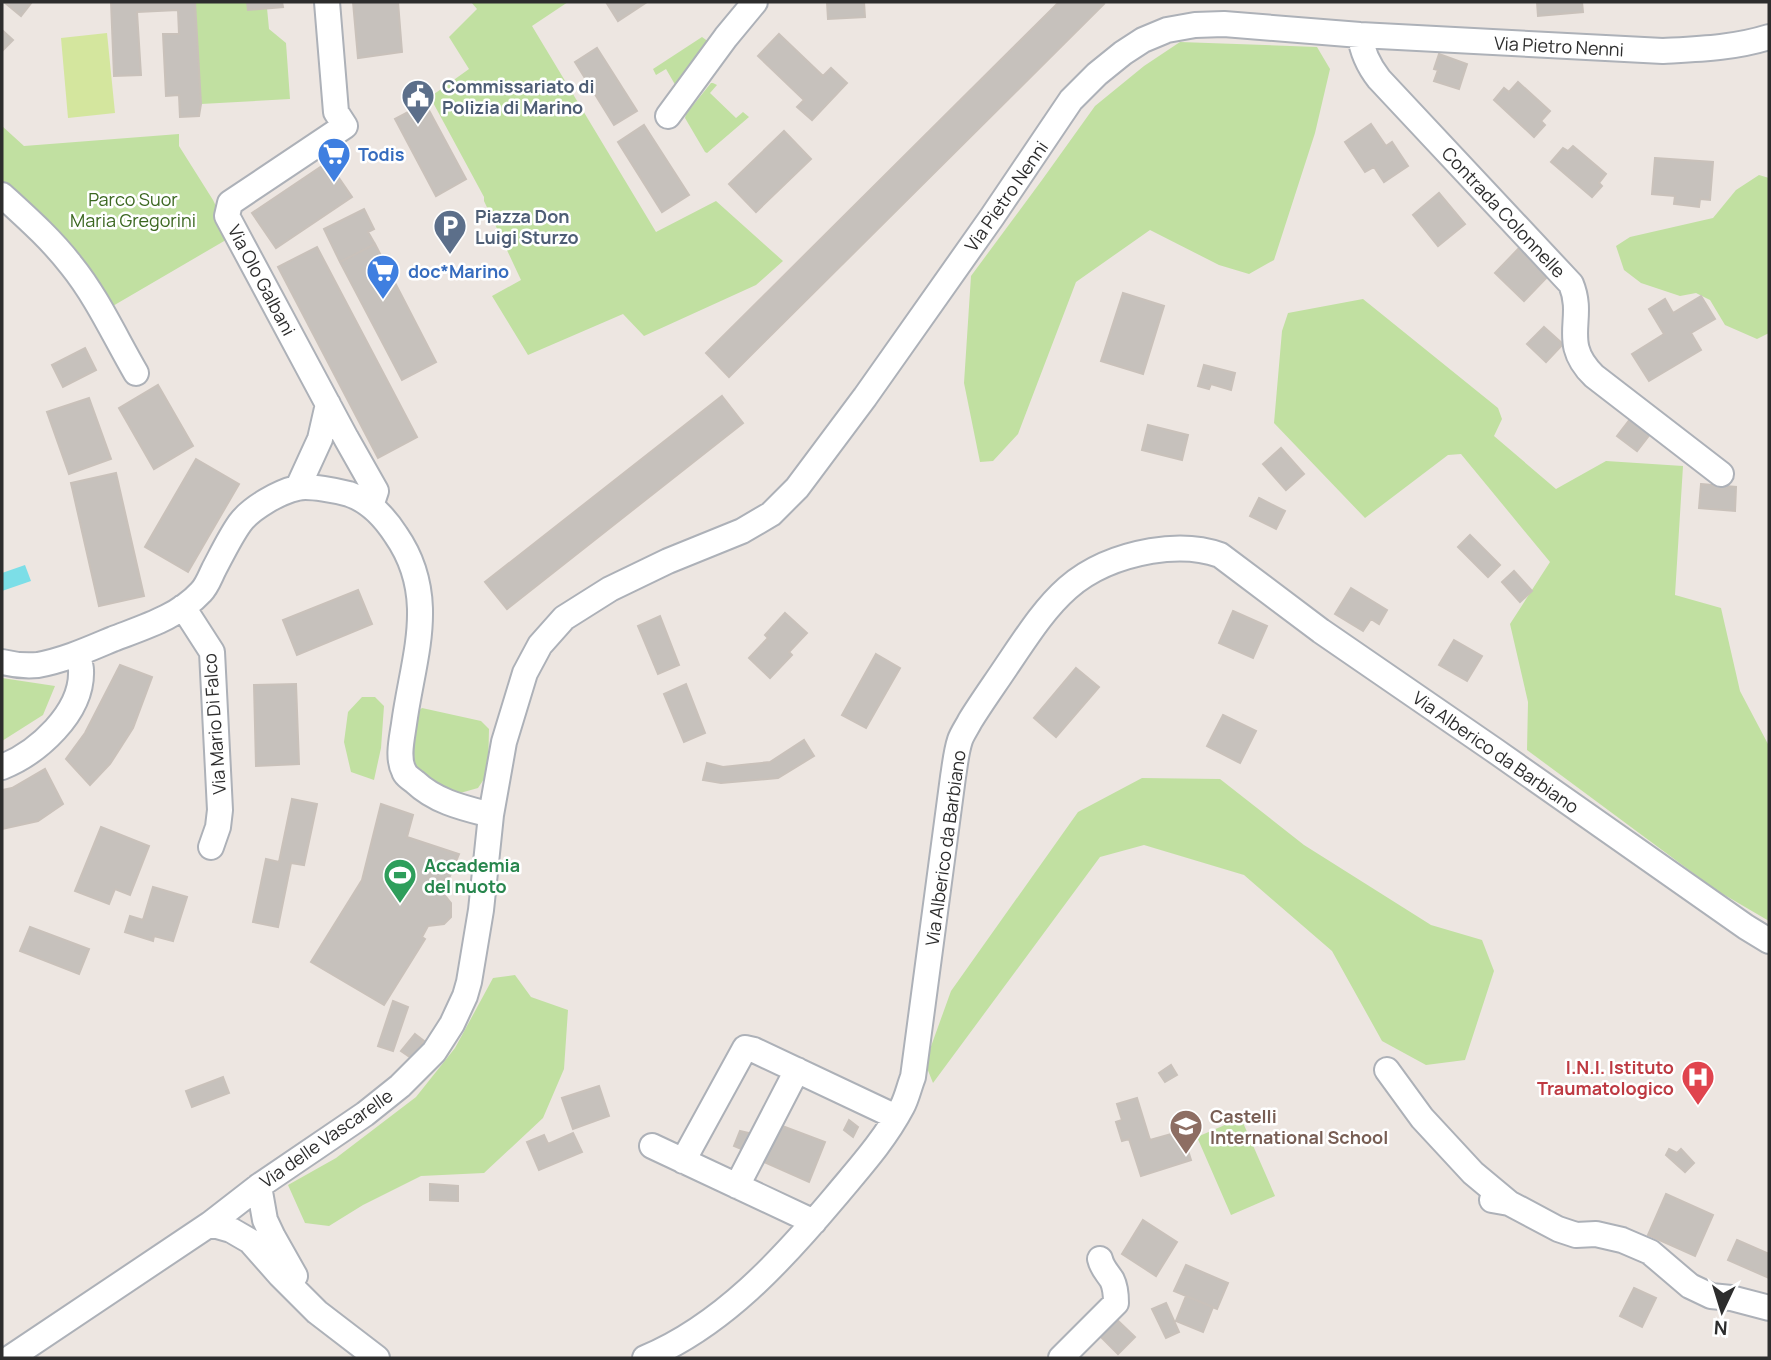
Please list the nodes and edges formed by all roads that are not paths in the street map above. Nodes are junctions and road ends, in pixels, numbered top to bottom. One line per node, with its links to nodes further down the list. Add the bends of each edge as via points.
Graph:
1 (327, 2): 8 (street, Via Olo Galbani, via 336,112 345,126 230,203 228,210 230,222)
2 (755, 2): 5 (street)
3 (1360, 34): 4 (street, Via Pietro Nenni, via 1662,51 1711,49); 11 (street, Contrada Colonnelle, via 1363,53 1379,79 1571,284 1580,362); 18 (street, Via Pietro Nenni, via 1195,25 1143,40 1097,74 1071,100 797,488 771,514 742,531 610,589 564,618 540,645 525,673 504,742)
4 (1769, 37)
5 (668, 116)
6 (2, 195): 7 (street, via 72,266)
7 (135, 373)
8 (328, 404): 9 (street, Via Olo Galbani); 10 (street)
9 (346, 438): 10 (street, via 333,435); 13 (street, Via Olo Galbani, via 376,491)
10 (317, 445): 12 (street)
11 (1721, 474)
12 (298, 487): 13 (street, via 353,495); 14 (street, via 263,502 240,522 204,588)
13 (371, 506): 18 (street, via 394,531 414,569 421,610 402,735 404,772 425,793)
14 (183, 607): 15 (street); 19 (street, Via Mario Di Falco, via 212,652 220,810)
15 (77, 654): 16 (street, via 34,665); 17 (street, via 81,671 77,692 63,721 32,751)
16 (2, 662)
17 (2, 767)
18 (491, 815): 26 (street, Via delle Vascarelle, via 472,969 462,1003 443,1038 423,1064 384,1099)
19 (211, 848)
20 (1769, 941): 23 (street, Via Alberico da Barbiano, via 1321,631 1220,555 1192,548 1139,553 1088,572 1064,590 1042,614 960,740 913,1077)
21 (797, 1070): 23 (street); 25 (street, via 745,1048); 27 (street)
22 (1387, 1070): 31 (street, via 1422,1118 1501,1201 1558,1229 1622,1240 1650,1252 1690,1286 1712,1296)
23 (896, 1116): 28 (street, Via Alberico da Barbiano, via 881,1143)
24 (652, 1146): 25 (street)
25 (683, 1161): 27 (street)
26 (259, 1186): 29 (street, Via delle Vascarelle); 32 (street, via 265,1220)
27 (737, 1186): 28 (street)
28 (814, 1222): 35 (street, Via Alberico da Barbiano, via 741,1297 690,1335)
29 (210, 1224): 32 (street, via 250,1241); 33 (street, Via delle Vascarelle)
30 (1100, 1259): 36 (street, via 1113,1280 1116,1303)
31 (1769, 1308)
32 (317, 1312): 34 (street)
33 (9, 1358)
34 (377, 1358)
35 (645, 1358)
36 (1061, 1358)

